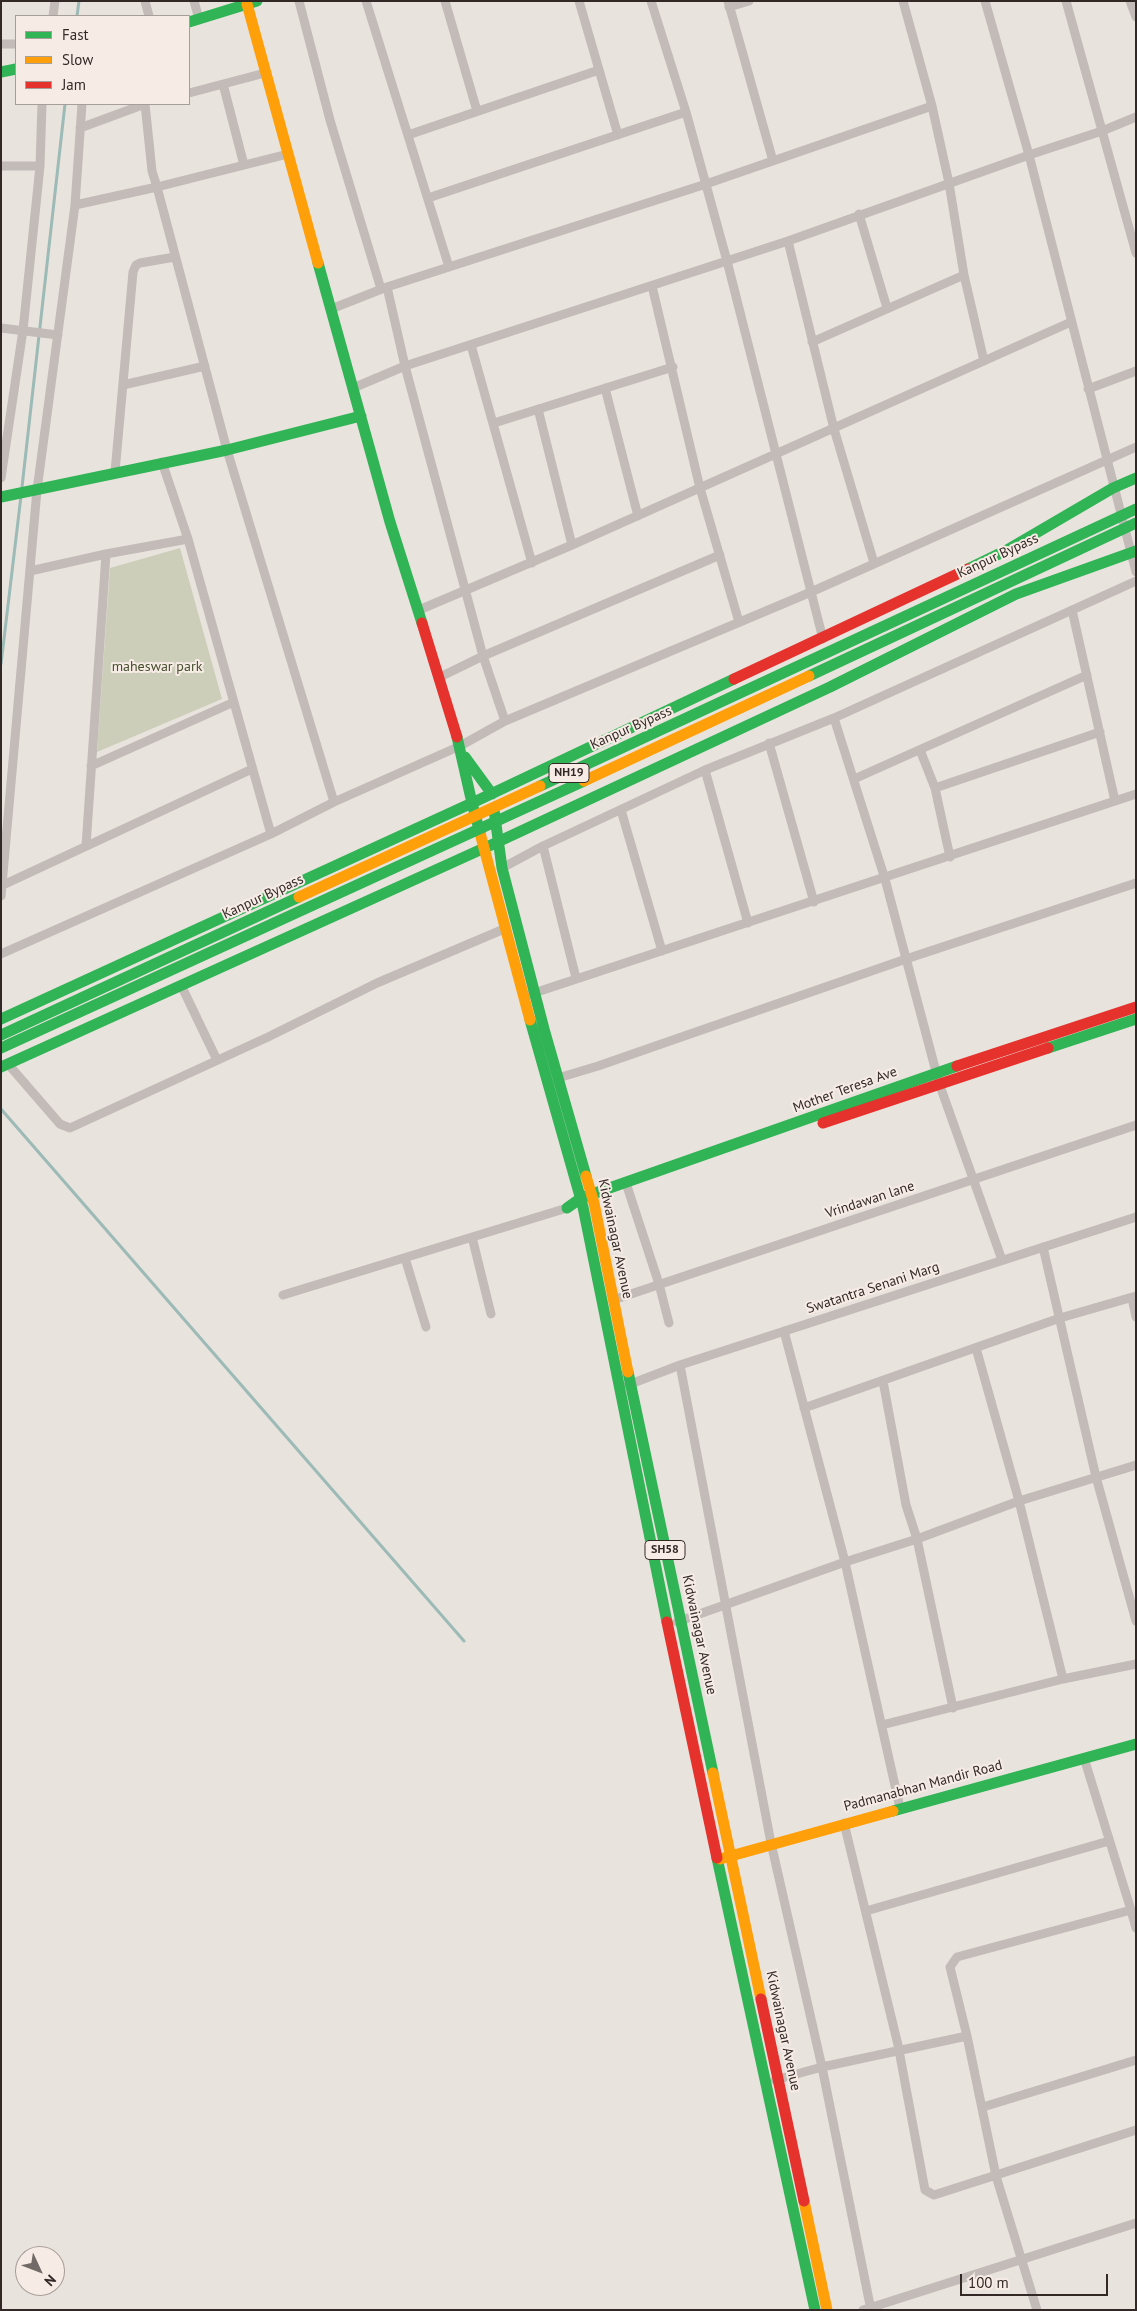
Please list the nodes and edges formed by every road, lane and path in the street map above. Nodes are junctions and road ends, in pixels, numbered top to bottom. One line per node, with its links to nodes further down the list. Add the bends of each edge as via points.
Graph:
1 (55, 1): 16 (street)
2 (145, 1): 17 (street)
3 (194, 1): 19 (street)
4 (299, 1): 59 (street, via 333,129)
5 (366, 1): 38 (street)
6 (445, 1): 33 (street)
7 (579, 1): 23 (street)
8 (651, 1): 34 (street)
9 (749, 1): 15 (street)
10 (903, 1): 32 (street)
11 (985, 1): 41 (street)
12 (1066, 1): 37 (street)
13 (1130, 1): 18 (street)
14 (252, 3): 19 (main road); 25 (main road)
15 (729, 4): 42 (street)
16 (52, 15)
17 (149, 15)
18 (1136, 17)
19 (194, 21)
20 (1, 44): 21 (street)
21 (15, 44)
22 (15, 69): 24 (main road)
23 (599, 70): 33 (street); 39 (street)
24 (1, 72)
25 (266, 73): 26 (street); 40 (main road)
26 (223, 84): 27 (street); 43 (street)
27 (190, 93)
28 (42, 105): 45 (street)
29 (82, 105): 36 (street)
30 (142, 105): 36 (street)
31 (145, 105): 48 (street)
32 (932, 106): 42 (street); 46 (street)
33 (477, 111): 38 (street)
34 (686, 112): 39 (street); 47 (street)
35 (1136, 117): 37 (street)
36 (80, 128): 50 (street)
37 (1102, 131): 41 (street); 53 (street)
38 (408, 134): 49 (street)
39 (618, 135): 49 (street)
40 (288, 154): 43 (street); 61 (main road)
41 (1029, 154): 46 (street); 62 (street)
42 (773, 161): 47 (street)
43 (244, 165): 48 (street)
44 (1, 166): 45 (street)
45 (40, 166): 64 (street)
46 (949, 183): 51 (street); 57 (street)
47 (706, 184): 55 (street); 56 (street)
48 (156, 187): 50 (street); 54 (street)
49 (428, 198): 56 (street)
50 (75, 205): 65 (street)
51 (859, 214): 52 (street); 60 (street)
52 (788, 241): 55 (street); 66 (street)
53 (1136, 253)
54 (175, 257): 69 (street); 73 (street, via 135,267)
55 (727, 261): 58 (street); 83 (street)
56 (449, 267): 59 (street)
57 (964, 275): 60 (street); 68 (street)
58 (652, 286): 67 (street); 71 (street)
59 (384, 288): 61 (street); 70 (street)
60 (887, 308): 66 (street)
61 (332, 309): 74 (main road)
62 (1071, 322): 68 (street); 76 (street)
63 (1, 328): 64 (street)
64 (26, 330): 65 (street); 87 (street)
65 (54, 335): 91 (street)
66 (812, 342): 80 (street)
67 (471, 345): 70 (street); 79 (street)
68 (984, 361): 80 (street)
69 (205, 366): 73 (street); 82 (street)
70 (406, 366): 74 (street); 106 (street)
71 (673, 367): 75 (street); 89 (street)
72 (1136, 371): 76 (street)
73 (123, 386): 86 (street)
74 (353, 388): 78 (main road)
75 (606, 388): 77 (street); 94 (street)
76 (1088, 389): 84 (street)
77 (538, 409): 79 (street); 97 (street)
78 (361, 416): 82 (main road); 108 (main road, via 390,522)
79 (494, 422): 101 (street)
80 (834, 429): 83 (street); 102 (street)
81 (1136, 447): 84 (street)
82 (228, 450): 85 (main road); 130 (street)
83 (776, 455): 89 (street); 107 (street)
84 (1106, 458): 90 (street); 102 (street)
85 (162, 462): 86 (main road); 96 (street)
86 (115, 472): 91 (main road)
87 (1, 478)
88 (1136, 478): 90 (main road)
89 (700, 488): 94 (street); 100 (street)
90 (1113, 488): 98 (street); 111 (main road, via 1007,550)
91 (33, 491): 92 (main road); 103 (street)
92 (3, 496)
93 (1136, 509): 157 (main road, Kanpur Bypass / NH19, bridge)
94 (638, 516): 97 (street)
95 (1136, 523): 158 (main road, Kanpur Bypass / NH19, bridge, via 642,755)
96 (188, 539): 99 (street); 115 (street)
97 (572, 545): 101 (street)
98 (1133, 552): 104 (street); 134 (main road, via 1016,594 830,687)
99 (106, 554): 103 (street); 122 (street)
100 (720, 555): 110 (street); 112 (street)
101 (532, 563): 106 (street)
102 (874, 563): 107 (street)
103 (30, 571): 142 (street)
104 (1136, 572)
105 (1136, 582): 109 (street)
106 (467, 592): 108 (street); 112 (street)
107 (811, 592): 110 (street); 111 (street)
108 (419, 610): 114 (main road)
109 (1072, 610): 113 (street); 116 (street)
110 (739, 622): 117 (street)
111 (822, 639): 127 (main road)
112 (483, 656): 114 (street); 117 (street)
113 (1087, 675): 118 (street); 121 (street)
114 (438, 678): 120 (main road)
115 (234, 702): 122 (street); 123 (street)
116 (834, 718): 119 (street); 125 (street)
117 (505, 720): 120 (street)
118 (1100, 732): 126 (street); 129 (street)
119 (769, 743): 124 (street); 144 (street)
120 (462, 750): 127 (main road); 130 (street); 131 (main road, Kidwainagar Avenue)
121 (920, 750): 125 (street); 126 (street)
122 (91, 766): 135 (street)
123 (252, 769): 133 (street); 135 (street)
124 (705, 770): 132 (street); 145 (street)
125 (854, 779): 140 (street)
126 (935, 788): 138 (street)
127 (492, 794): 131 (main road); 134 (main road, Kidwainagar Avenue / SH58)
128 (1136, 794): 129 (street)
129 (1115, 801): 138 (street)
130 (334, 802): 133 (street)
131 (472, 803): 137 (main road, Kidwainagar Avenue / SH58); 155 (main road)
132 (621, 810): 136 (street); 147 (street)
133 (270, 834): 148 (street)
134 (497, 842): 137 (main road); 139 (main road, Kidwainagar Avenue / SH58)
135 (86, 846): 142 (street)
136 (543, 846): 139 (street); 150 (street)
137 (482, 849): 146 (main road, Kidwainagar Avenue / SH58); 151 (main road)
138 (950, 857): 140 (street)
139 (502, 868): 152 (main road, Kidwainagar Avenue / SH58)
140 (885, 879): 144 (street); 149 (street)
141 (1136, 883): 149 (street)
142 (3, 885): 143 (street)
143 (1, 896)
144 (814, 902): 145 (street)
145 (748, 923): 147 (street)
146 (504, 929): 153 (main road, Kidwainagar Avenue / SH58); 159 (street, via 377,983)
147 (662, 951): 150 (street)
148 (1, 954)
149 (906, 959): 161 (street); 162 (street)
150 (576, 978): 152 (street)
151 (181, 985): 159 (street); 160 (main road)
152 (535, 993): 153 (street); 161 (main road, Kidwainagar Avenue / SH58)
153 (522, 996): 166 (main road, Kidwainagar Avenue / SH58)
154 (1136, 1007): 162 (main road)
155 (1, 1019)
156 (1136, 1019): 162 (main road)
157 (1, 1035)
158 (1, 1048)
159 (217, 1060): 160 (street, via 70,1128 60,1124)
160 (4, 1065)
161 (558, 1078): 166 (main road, Kidwainagar Avenue / SH58)
162 (938, 1078): 164 (street); 165 (main road)
163 (1136, 1125): 164 (street, Vrindawan lane)
164 (972, 1180): 172 (street); 173 (street, Vrindawan lane)
165 (627, 1187): 166 (main road); 173 (street)
166 (588, 1200): 167 (main road); 176 (main road, Kidwainagar Avenue / SH58); 186 (main road, Kidwainagar Avenue / SH58)
167 (567, 1208): 169 (street)
168 (1136, 1217): 170 (street, Swatantra Senani Marg)
169 (472, 1237): 171 (street); 177 (street)
170 (1043, 1247): 172 (street, Swatantra Senani Marg); 179 (street)
171 (405, 1258): 174 (street); 181 (street)
172 (1002, 1260): 182 (street, Swatantra Senani Marg)
173 (659, 1284): 176 (street, Vrindawan lane); 180 (street)
174 (283, 1295)
175 (1134, 1297): 178 (street); 179 (street)
176 (613, 1300): 186 (main road, Kidwainagar Avenue / SH58)
177 (490, 1314)
178 (1136, 1317)
179 (1060, 1318): 183 (street); 189 (street)
180 (669, 1323)
181 (426, 1327)
182 (784, 1331): 184 (street, Swatantra Senani Marg); 187 (street)
183 (976, 1348): 185 (street); 190 (street)
184 (680, 1365): 186 (street, Swatantra Senani Marg); 193 (street)
185 (883, 1381): 187 (street); 191 (street, via 906,1505)
186 (625, 1386): 194 (main road, Kidwainagar Avenue / SH58); 196 (main road, Kidwainagar Avenue / SH58)
187 (804, 1408): 192 (street)
188 (1136, 1465): 189 (street)
189 (1096, 1477): 190 (street); 195 (street)
190 (1018, 1501): 191 (street); 198 (street)
191 (916, 1539): 192 (street); 199 (street)
192 (845, 1562): 193 (street); 200 (street)
193 (725, 1605): 194 (street); 206 (street)
194 (681, 1621): 196 (street); 207 (main road, Kidwainagar Avenue / SH58)
195 (1136, 1621)
196 (667, 1624): 208 (main road, Kidwainagar Avenue / SH58)
197 (1136, 1664): 198 (street)
198 (1064, 1679): 199 (street)
199 (953, 1708): 200 (street)
200 (882, 1725): 203 (street)
201 (1136, 1744): 202 (main road, Padmanabhan Mandir Road)
202 (1084, 1758): 203 (main road, Padmanabhan Mandir Road); 205 (street)
203 (900, 1808): 204 (main road, Padmanabhan Mandir Road)
204 (844, 1824): 206 (main road, Padmanabhan Mandir Road); 210 (street)
205 (1109, 1841): 209 (street); 210 (street)
206 (771, 1843): 207 (main road, Padmanabhan Mandir Road); 215 (street)
207 (731, 1856): 208 (main road, Padmanabhan Mandir Road); 216 (main road, Kidwainagar Avenue / SH58)
208 (718, 1859): 216 (main road, Kidwainagar Avenue / SH58)
209 (1131, 1910): 211 (street); 212 (street, via 957,1957 950,1966)
210 (866, 1911): 213 (street)
211 (1136, 1928)
212 (967, 2036): 213 (street); 217 (street)
213 (899, 2050): 215 (street); 219 (street, via 925,2190 934,2195)
214 (1136, 2060): 217 (street)
215 (822, 2067): 216 (street); 222 (street)
216 (772, 2081): 223 (main road, Kidwainagar Avenue / SH58); 224 (main road, Kidwainagar Avenue / SH58)
217 (983, 2106): 219 (street)
218 (1136, 2130): 219 (street)
219 (996, 2176): 221 (street)
220 (1136, 2223): 221 (street)
221 (1022, 2259): 222 (street); 225 (street)
222 (868, 2309)
223 (815, 2310)
224 (827, 2310)
225 (1037, 2310)

